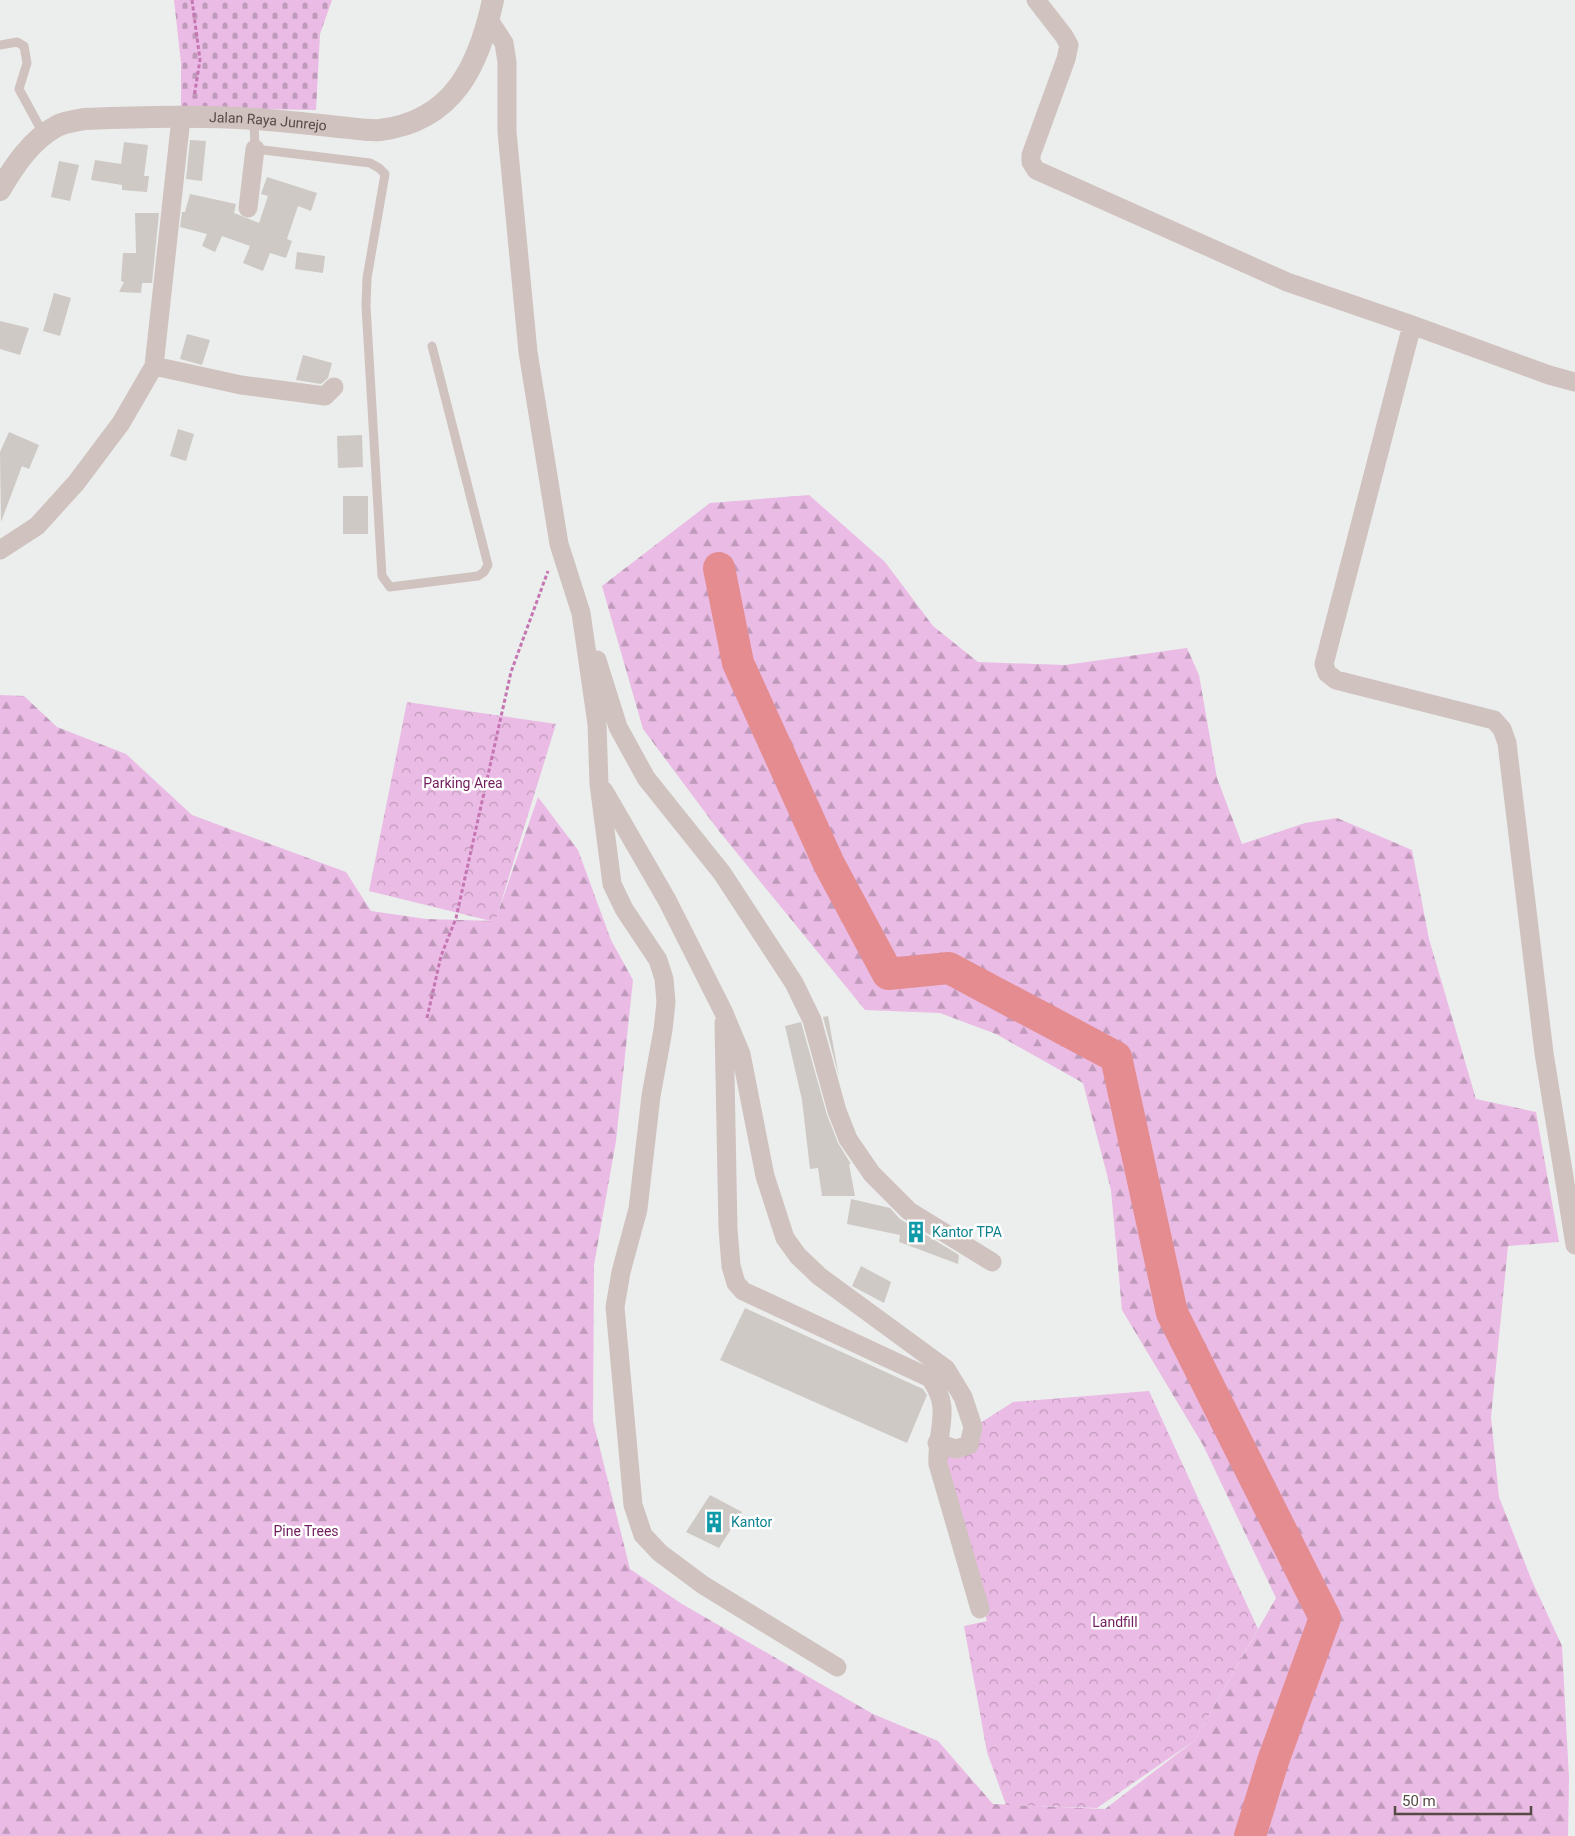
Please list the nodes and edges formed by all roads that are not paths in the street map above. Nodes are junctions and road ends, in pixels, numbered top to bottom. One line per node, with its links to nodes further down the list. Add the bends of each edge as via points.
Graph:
1 (1036, 0): 10 (street, via 1069,45 1031,155 1036,170 1286,282)
2 (491, 10): 5 (street, Jalan Raya Junrejo, via 465,80 447,102 427,116 379,130); 16 (street, via 506,52 507,132 528,352 559,544)
3 (0, 45): 6 (lane, via 17,42 24,46 27,63 19,89)
4 (186, 118): 5 (street, Jalan Raya Junrejo); 6 (street, Jalan Raya Junrejo, via 84,119 58,126); 12 (street)
5 (254, 119): 7 (lane)
6 (44, 135): 8 (street, Jalan Raya Junrejo, via 16,164)
7 (254, 150): 9 (street); 11 (lane, via 370,163 385,174 367,278 366,306 382,576 390,586 478,576 488,565)
8 (0, 190)
9 (248, 208)
10 (1412, 325): 13 (street); 19 (street, via 1324,664 1327,673 1336,680 1494,720 1502,729 1507,742 1544,1053)
11 (432, 346)
12 (154, 366): 14 (street, via 241,385 325,396); 15 (street, via 121,423 76,483 37,526)
13 (1575, 382)
14 (334, 387)
15 (0, 550)
16 (581, 613): 17 (street, via 597,724); 20 (street, via 618,727 646,778 722,873 794,983 812,1020 848,1139 872,1174 909,1210)
17 (599, 784): 18 (street, via 667,900); 23 (street, via 612,884 624,909 658,960 666,1002 638,1209 615,1307 633,1505 643,1535 660,1553 703,1585)
18 (723, 1011): 21 (street, via 728,1229 736,1283 743,1291 930,1378 942,1401); 21 (street, via 741,1054 765,1176 785,1238 819,1276 946,1370 963,1397 972,1427 969,1445 956,1449)
19 (1575, 1245)
20 (992, 1262)
21 (937, 1443): 22 (street, via 938,1464)
22 (980, 1609)
23 (837, 1667)

